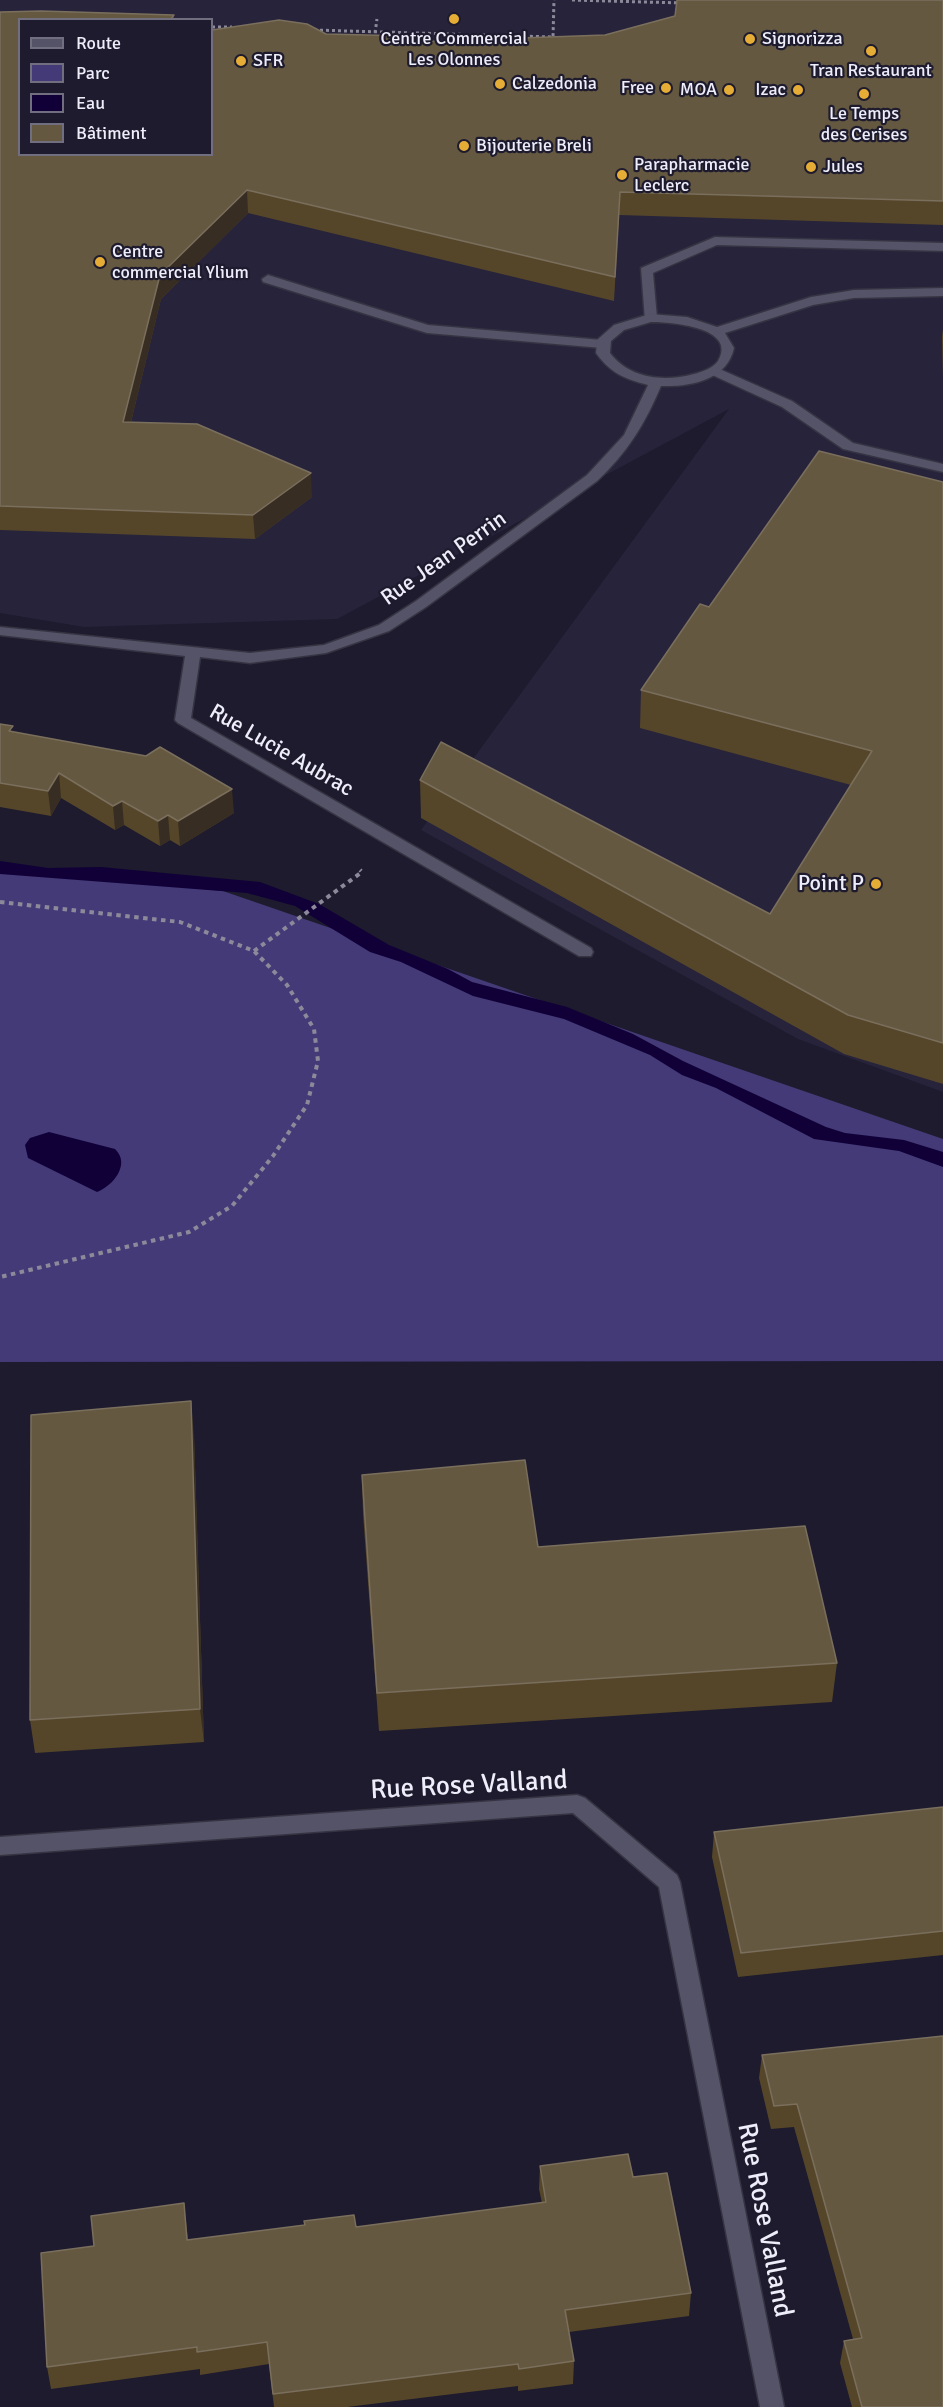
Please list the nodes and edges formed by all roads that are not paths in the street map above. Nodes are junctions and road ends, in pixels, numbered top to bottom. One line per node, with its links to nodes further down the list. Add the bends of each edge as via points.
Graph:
1 (943, 247): 4 (street, via 715,241 646,271)
2 (268, 279): 6 (street, via 427,328)
3 (943, 292): 5 (street, via 854,294 811,301)
4 (650, 318): 5 (street, via 686,320); 6 (street, via 618,327)
5 (715, 332): 7 (street, via 727,351 724,362)
6 (602, 344): 8 (street, via 602,354 615,369 637,380)
7 (715, 371): 8 (street, via 678,383); 9 (street, via 787,404 848,446)
8 (657, 383): 11 (street, Rue Jean Perrin, via 634,434 617,456 384,628 326,649 250,658)
9 (943, 468)
10 (0, 631): 11 (street)
11 (193, 652): 12 (street, Rue Lucie Aubrac, via 183,720)
12 (585, 952)
13 (0, 1845): 14 (street, Rue Rose Valland, via 577,1804 669,1882)
14 (772, 2407)

